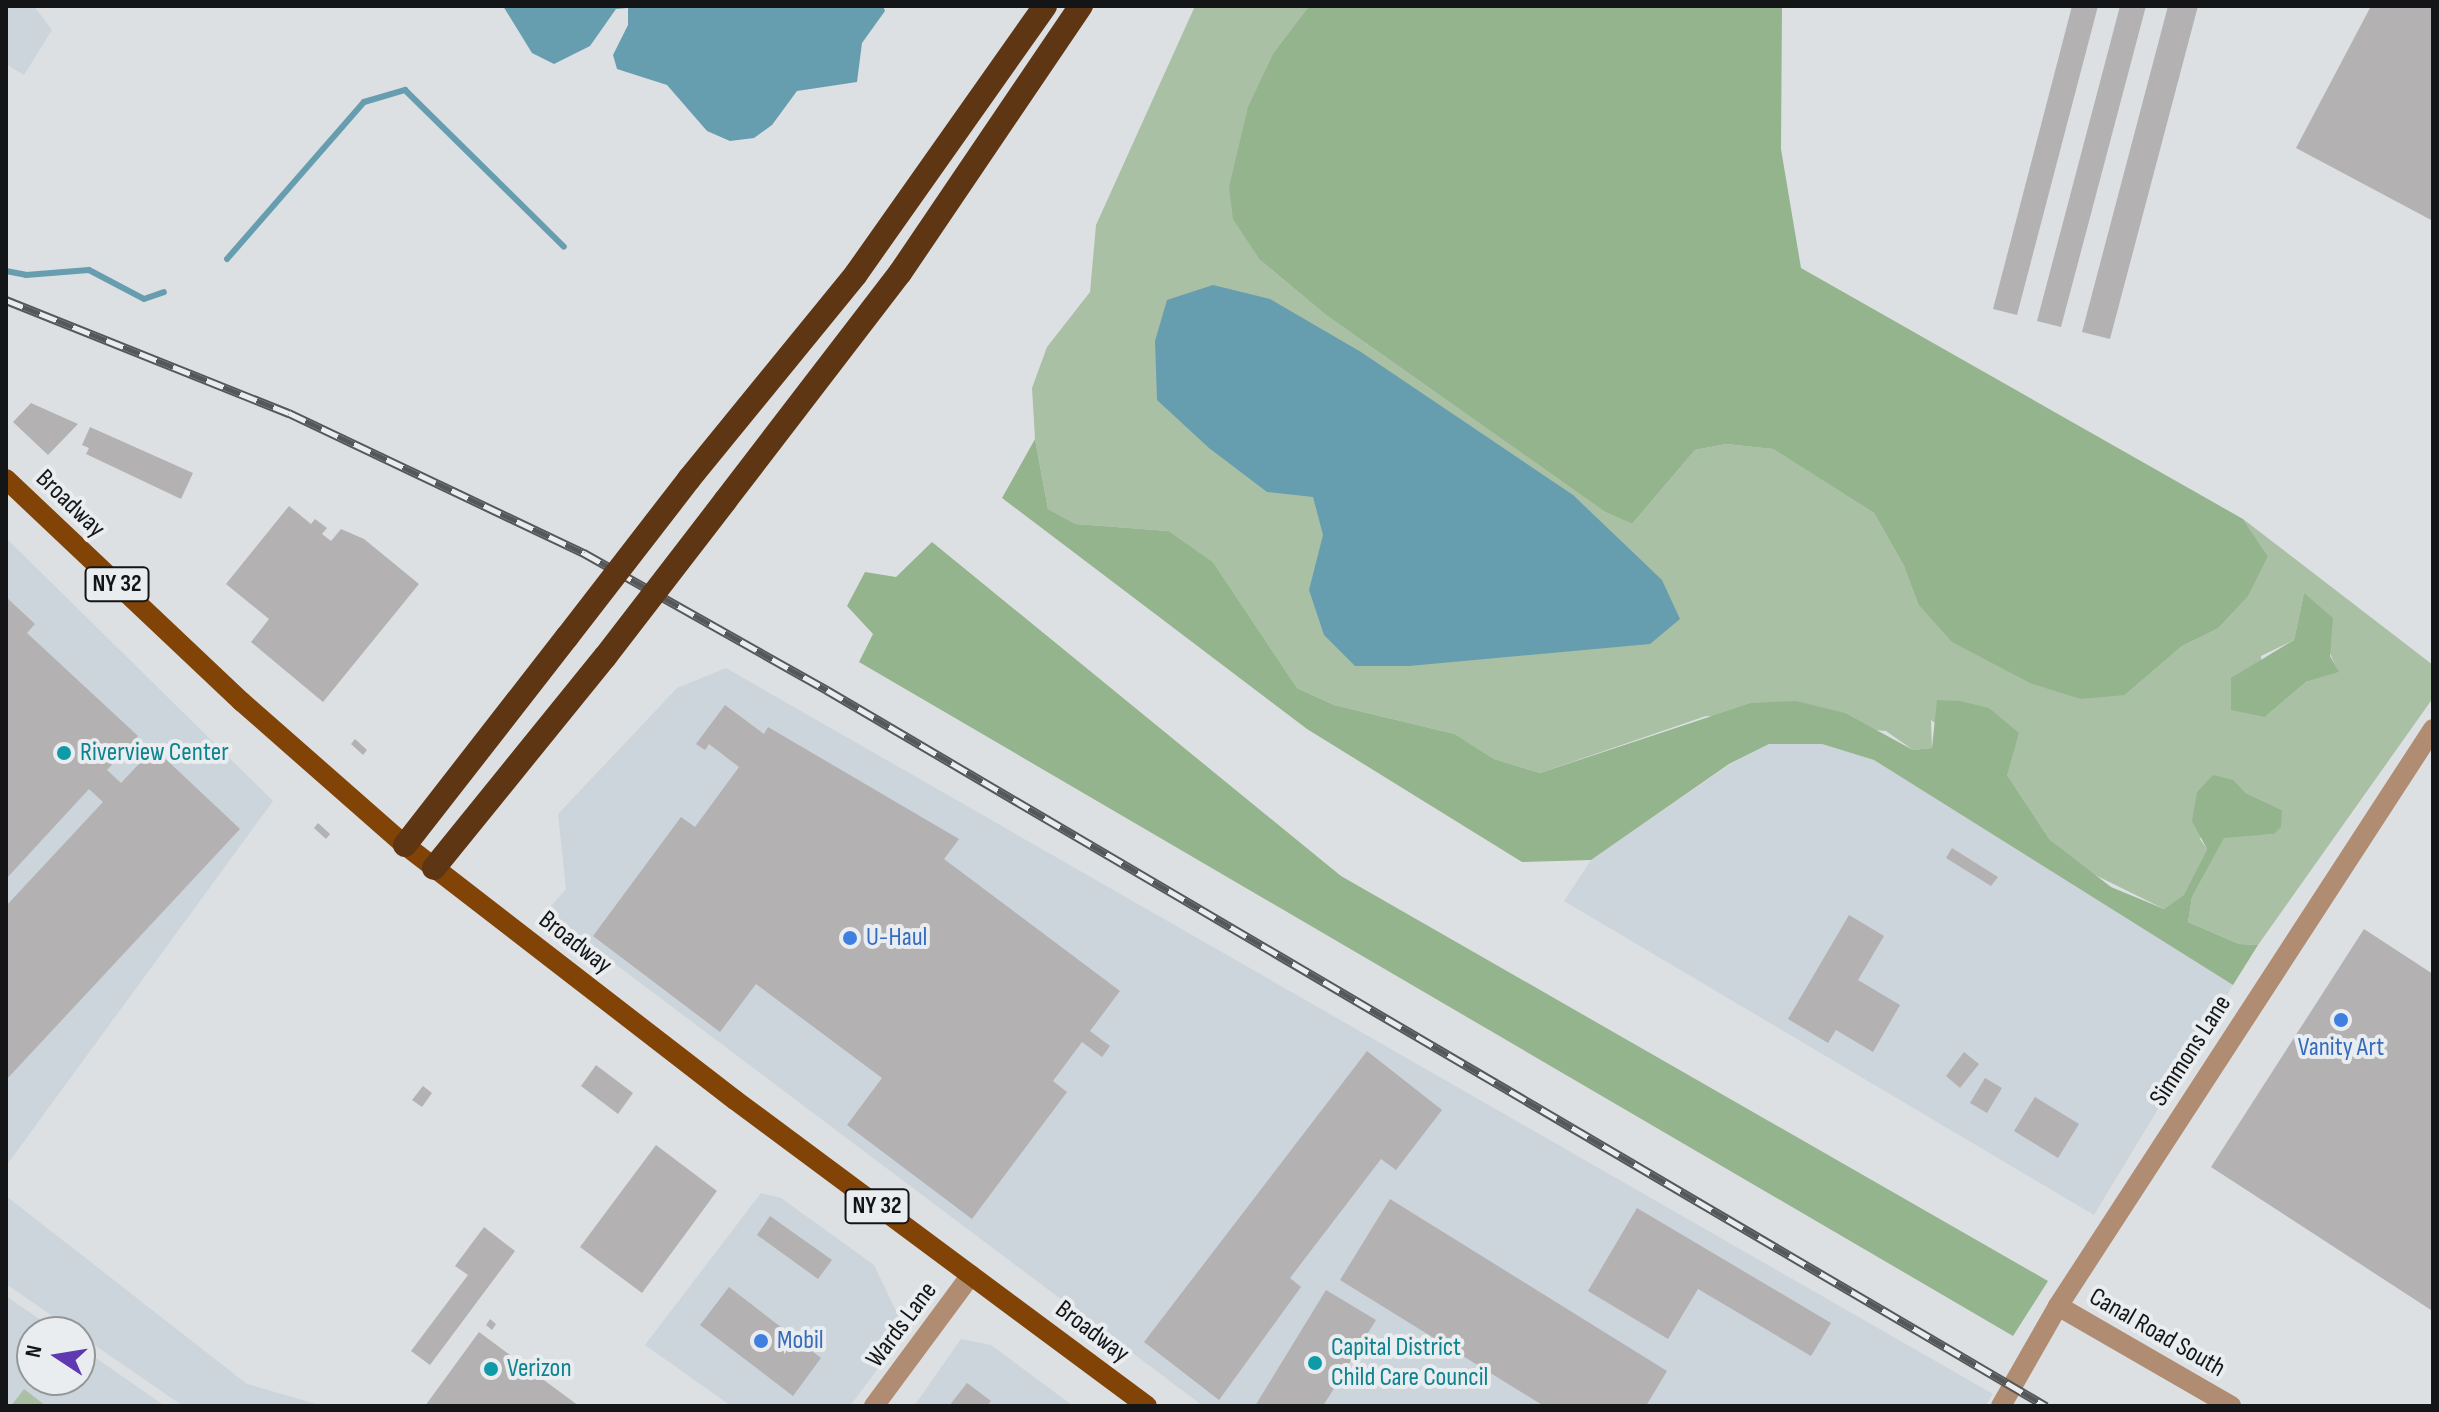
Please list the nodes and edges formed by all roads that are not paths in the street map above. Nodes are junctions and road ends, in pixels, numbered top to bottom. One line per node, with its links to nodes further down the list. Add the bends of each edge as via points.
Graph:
1 (1045, 6): 5 (highway, bridge, via 856,274)
2 (1081, 6): 6 (highway, bridge, via 900,273 605,657)
3 (6, 479): 5 (main road, Broadway / NY 32, via 235,696)
4 (2433, 729): 8 (street, Simmons Lane)
5 (405, 845): 6 (main road, Broadway / NY 32)
6 (434, 868): 7 (main road, Broadway / NY 32)
7 (971, 1275): 9 (street, Wards Lane); 10 (main road, Broadway / NY 32)
8 (2058, 1306): 11 (street, Simmons Lane); 12 (street, Canal Road South)
9 (874, 1406)
10 (1147, 1406)
11 (2001, 1406)
12 (2231, 1406)

